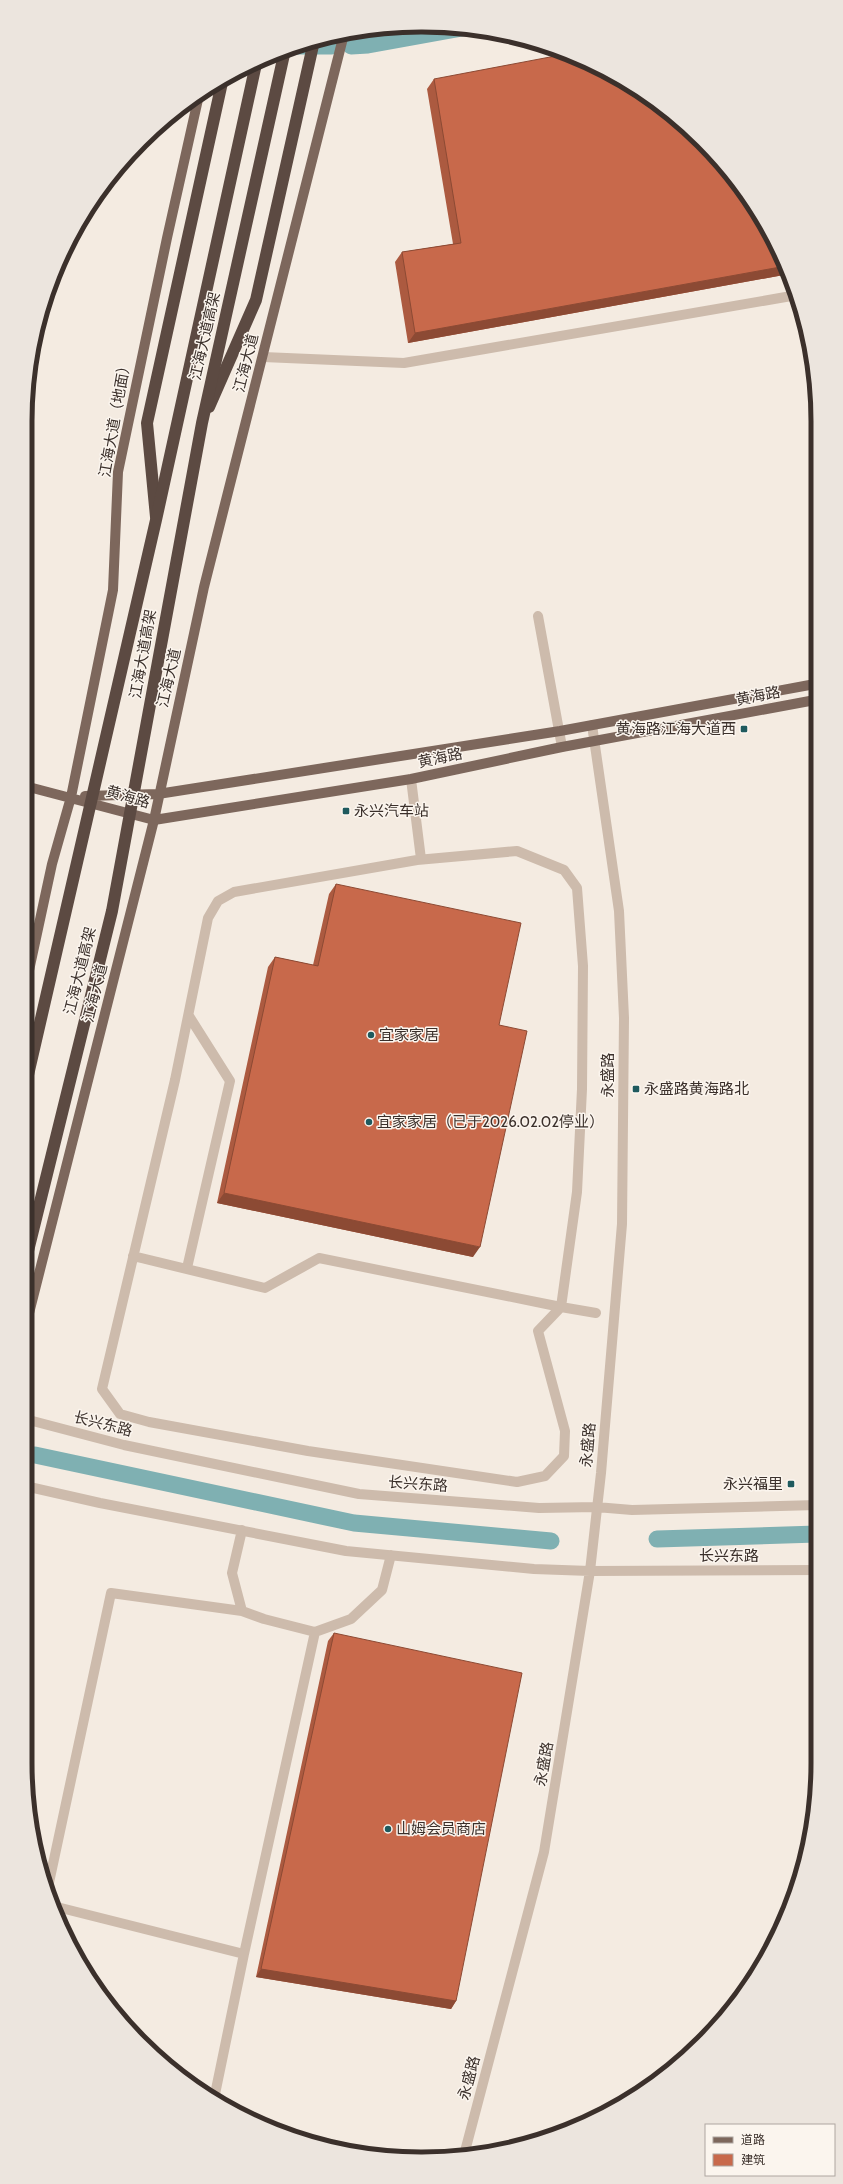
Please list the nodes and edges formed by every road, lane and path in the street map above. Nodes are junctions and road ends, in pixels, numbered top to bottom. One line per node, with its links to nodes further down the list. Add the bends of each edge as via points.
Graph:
1 (343, 40): 8 (main road, 江海大道)
2 (312, 48): 9 (highway, bridge, via 256,300)
3 (283, 58): 9 (highway, 江海大道高架, bridge)
4 (255, 69): 10 (highway, 江海大道高架, bridge)
5 (221, 88): 10 (highway, via 147,423)
6 (197, 103): 21 (main road, 江海大道（地面）, via 118,472 113,590)
7 (790, 296): 8 (street, via 404,363)
8 (263, 356): 20 (main road, 江海大道, via 204,587)
9 (202, 423): 27 (highway, 江海大道高架, bridge, via 112,911)
10 (156, 520): 26 (highway, 江海大道高架, bridge)
11 (538, 616): 15 (street)
12 (811, 685): 14 (main road, 黄海路)
13 (811, 701): 16 (main road, 黄海路)
14 (592, 725): 15 (main road, 黄海路); 16 (street, 永盛路)
15 (560, 731): 17 (street); 20 (main road, 黄海路)
16 (594, 741): 17 (main road, 黄海路); 36 (street, 永盛路, via 619,911 624,1018 622,1224)
17 (562, 747): 18 (main road, 黄海路)
18 (411, 780): 22 (main road, 黄海路); 23 (street)
19 (32, 788): 21 (main road, 黄海路)
20 (158, 794): 21 (main road, 黄海路); 22 (main road, 江海大道)
21 (71, 797): 22 (main road, 黄海路); 24 (main road, via 52,864)
22 (154, 820): 30 (main road, 江海大道)
23 (421, 859): 25 (street, via 234,892 218,901 208,918); 31 (street, via 517,851 564,870 577,888 583,966 582,1089 577,1192)
24 (32, 957)
25 (189, 1016): 28 (street); 29 (street, via 230,1081)
26 (32, 1058)
27 (32, 1235)
28 (133, 1256): 29 (street); 31 (street, via 102,1389 120,1414 232,1439 517,1482 545,1476 564,1456 566,1431 538,1331)
29 (187, 1268): 31 (street, via 265,1288 319,1258)
30 (32, 1301)
31 (561, 1307): 32 (street)
32 (596, 1313)
33 (32, 1421): 36 (street, 长兴东路, via 124,1445 359,1494 539,1508)
34 (32, 1487): 37 (street, 长兴东路)
35 (811, 1506): 36 (street, 长兴东路, via 632,1510)
36 (596, 1507): 40 (street, 永盛路)
37 (242, 1530): 38 (street, 长兴东路, via 346,1551); 41 (street, via 232,1573)
38 (391, 1555): 40 (street, 长兴东路, via 534,1569); 42 (street, via 382,1590 351,1619)
39 (811, 1570): 40 (street, 长兴东路)
40 (590, 1571): 47 (street, 永盛路, via 544,1852)
41 (242, 1611): 42 (street); 43 (street, via 111,1593)
42 (315, 1632): 45 (street)
43 (50, 1878)
44 (60, 1908): 45 (street)
45 (244, 1954): 46 (street)
46 (215, 2093)
47 (465, 2150)

